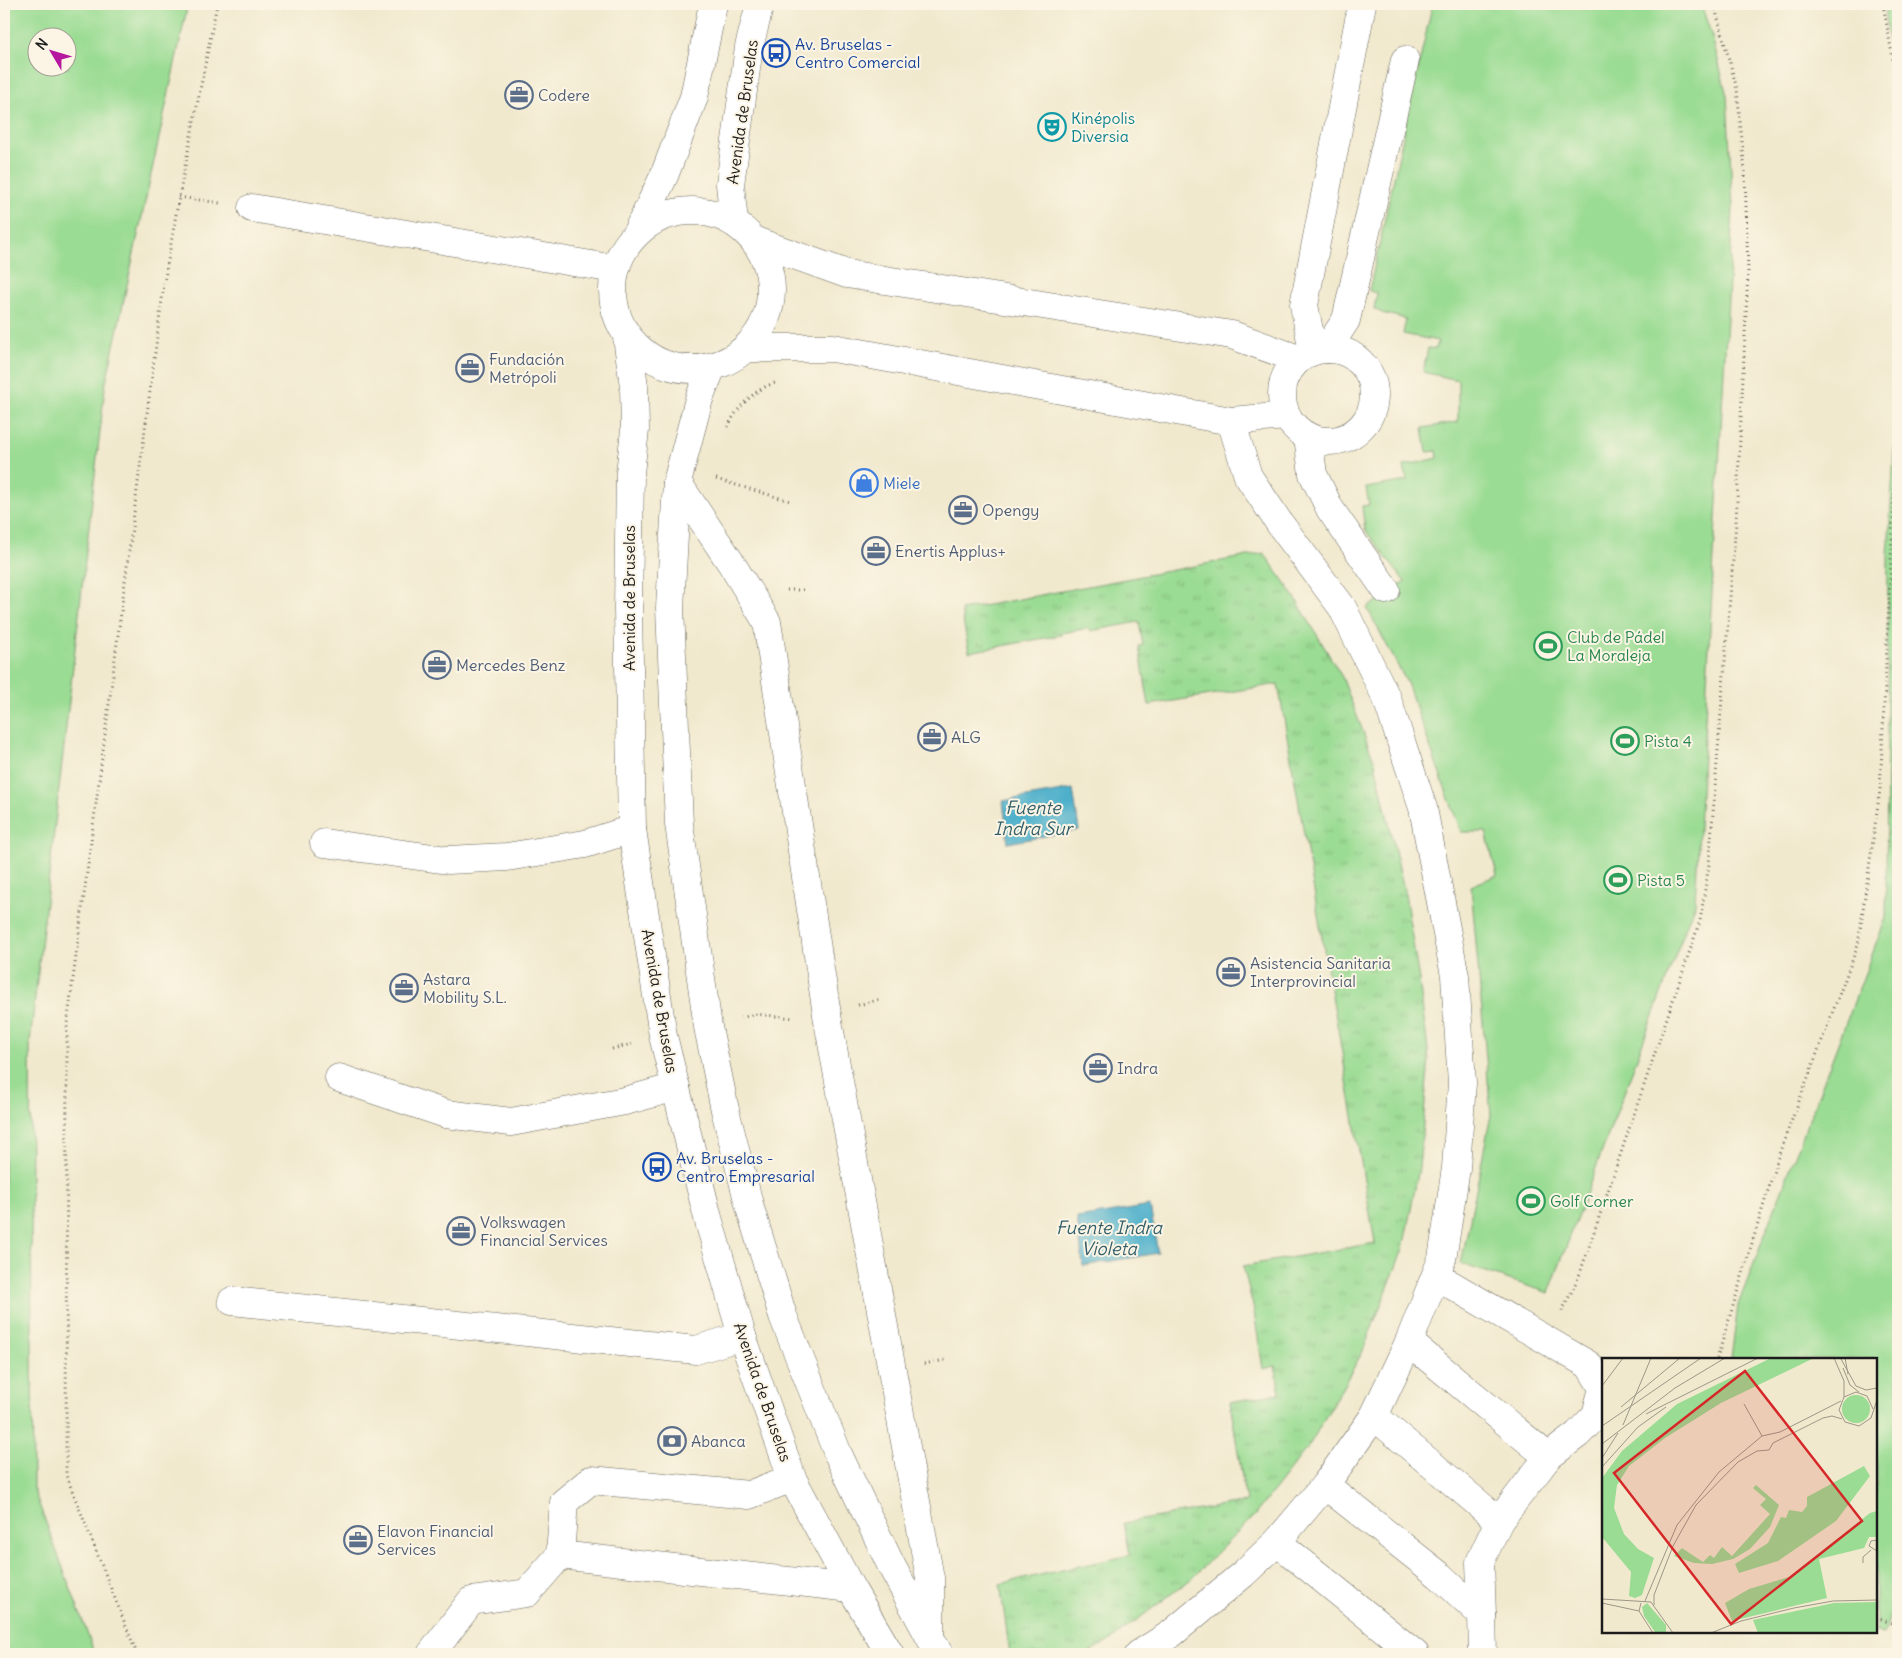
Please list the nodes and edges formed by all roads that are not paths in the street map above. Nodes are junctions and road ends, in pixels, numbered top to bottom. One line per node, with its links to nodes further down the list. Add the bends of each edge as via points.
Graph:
1 (714, 4): 7 (street, via 694,97 664,176)
2 (760, 4): 6 (street, Avenida de Bruselas, via 749,47 730,184)
3 (1362, 4): 12 (street, via 1304,306)
4 (1405, 60): 12 (street, via 1346,320)
5 (252, 208): 9 (street)
6 (734, 222): 7 (street, via 710,212 684,210 659,218); 8 (street)
7 (637, 232): 9 (street, via 623,249)
8 (755, 241): 11 (street, via 768,266 772,296 764,324); 12 (street, via 846,274 1232,335)
9 (614, 269): 10 (street, via 612,292 616,316)
10 (627, 336): 13 (street, via 650,359 680,369); 19 (street, Avenida de Bruselas, via 634,386 635,430 630,473 628,609)
11 (747, 348): 13 (street); 15 (street, via 834,348)
12 (1312, 353): 14 (street, via 1288,371 1282,401); 16 (street, via 1342,351 1356,358 1372,382 1373,397 1363,425 1351,435 1322,441)
13 (712, 368): 17 (street, via 698,399)
14 (1286, 416): 15 (street); 16 (street)
15 (1231, 421): 23 (street, via 1248,476 1342,608 1387,699 1423,808 1455,976 1462,1083 1456,1168)
16 (1308, 437): 18 (street, via 1312,474 1330,509)
17 (677, 482): 38 (street, via 767,622 828,1022 930,1578); 38 (street, via 670,608 680,824 708,1027 725,1110 783,1316 838,1454)
18 (1386, 590)
19 (632, 829): 20 (street, via 585,844 497,858 448,860); 22 (street, Avenida de Bruselas, via 663,1036)
20 (324, 843)
21 (339, 1078): 22 (street, via 446,1114 511,1122 625,1101)
22 (676, 1087): 25 (street, Avenida de Bruselas, via 708,1218)
23 (1439, 1267): 26 (street); 27 (street, via 1589,1365)
24 (232, 1302): 25 (street, via 696,1350)
25 (742, 1336): 31 (street, Avenida de Bruselas)
26 (1409, 1342): 29 (street); 30 (street)
27 (1602, 1386)
28 (1602, 1392): 30 (street, via 1596,1415)
29 (1374, 1416): 32 (street); 33 (street)
30 (1548, 1457): 33 (street)
31 (792, 1478): 35 (street, via 749,1496 591,1480 564,1502); 36 (street, Avenida de Bruselas)
32 (1325, 1485): 34 (street); 37 (street, via 1439,1575)
33 (1499, 1521): 37 (street, via 1480,1562)
34 (1277, 1542): 41 (street, via 1171,1634); 42 (street)
35 (560, 1555): 36 (street); 39 (street, via 528,1593 471,1601)
36 (851, 1588): 40 (street, Avenida de Bruselas)
37 (1482, 1616): 43 (street)
38 (934, 1647)
39 (431, 1654)
40 (890, 1654)
41 (1139, 1654)
42 (1415, 1654)
43 (1483, 1654)

